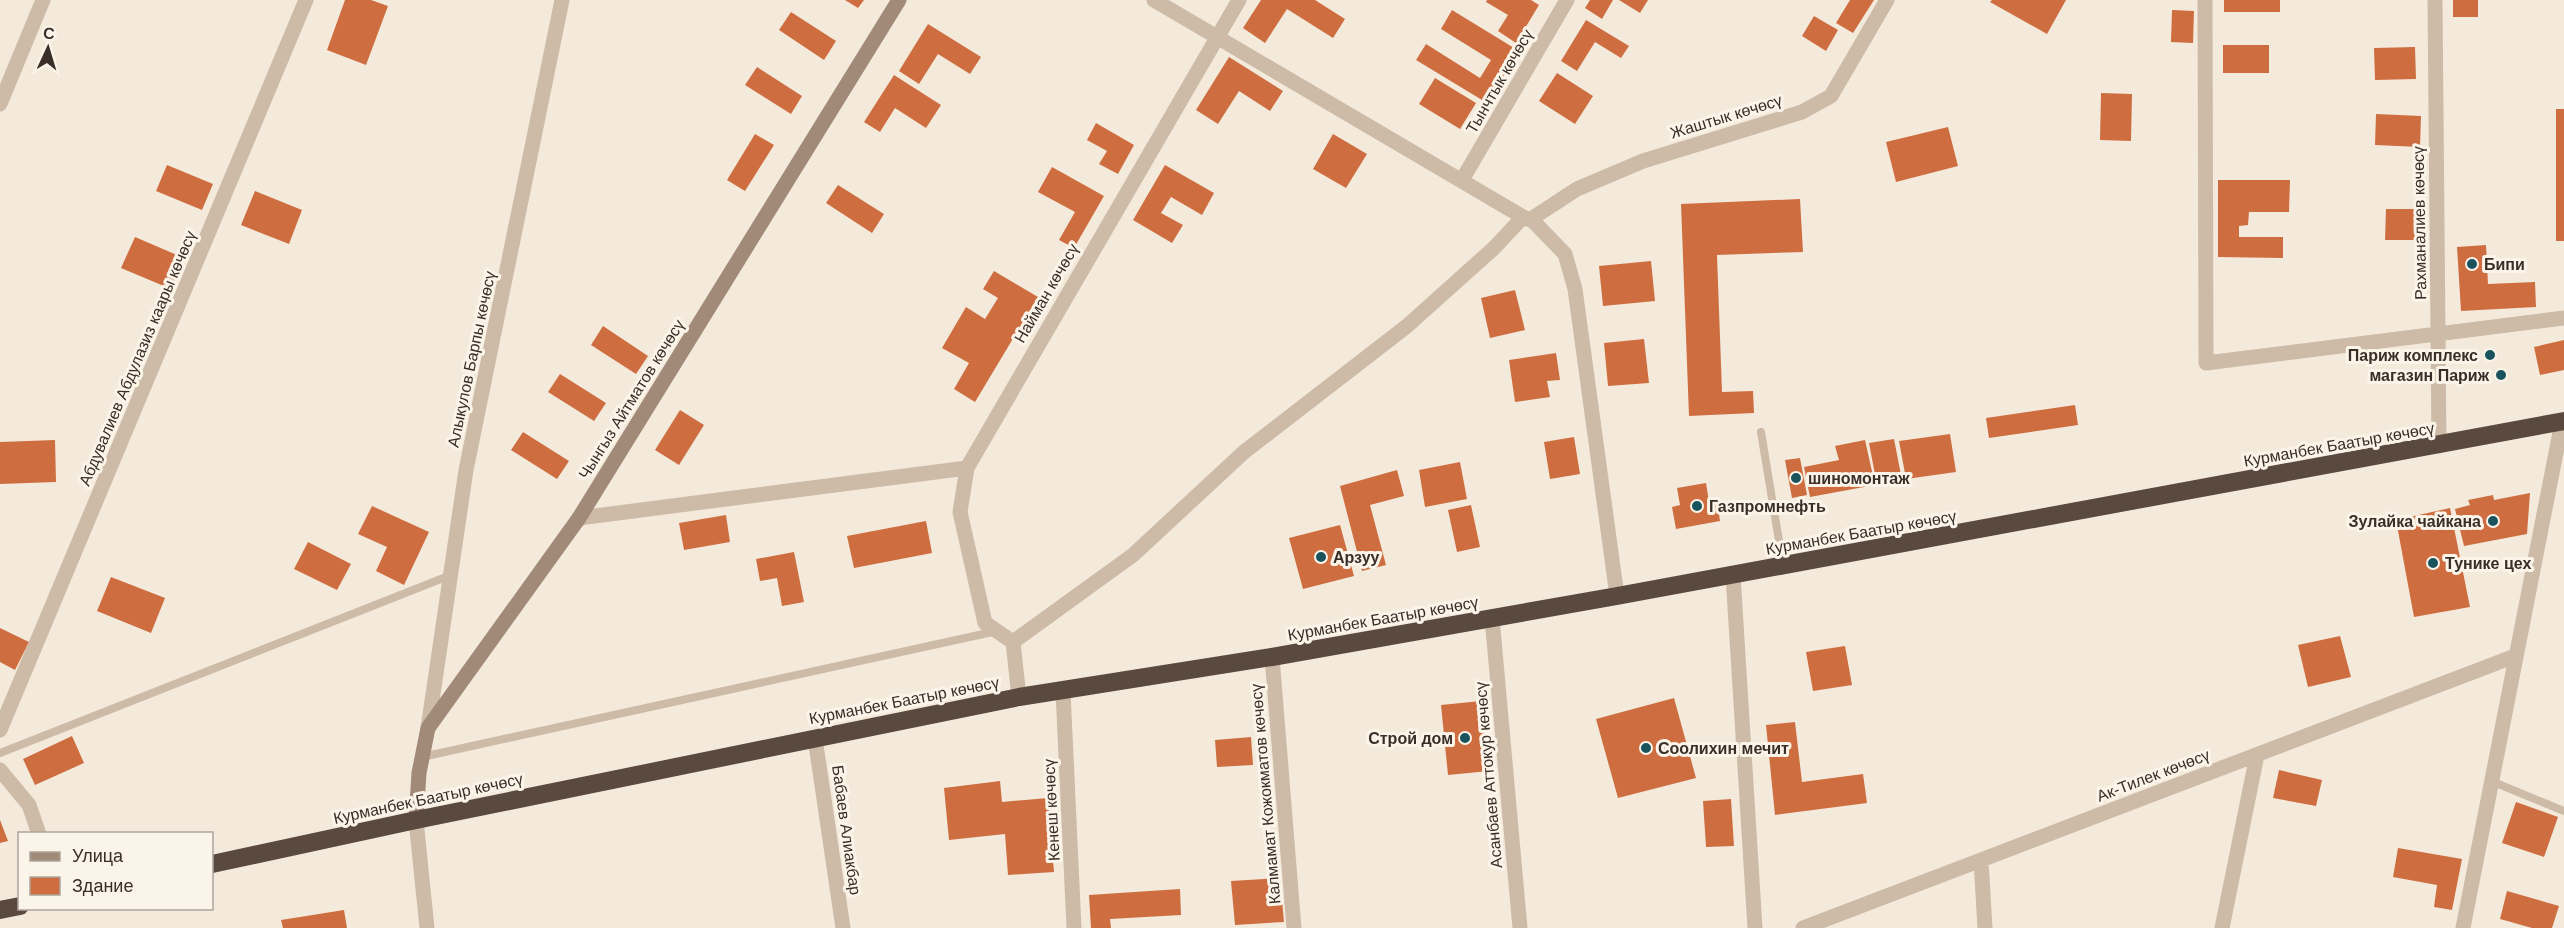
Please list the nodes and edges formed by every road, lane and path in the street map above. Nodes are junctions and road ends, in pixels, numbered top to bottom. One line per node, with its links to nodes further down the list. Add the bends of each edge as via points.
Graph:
1 (43, 0): 12 (street)
2 (306, 0): 34 (street, Абдувалиев Абдулазиз каары көчөсү)
3 (562, 0): 23 (street, Алыкулов Барпы көчөсү, via 466,470)
4 (899, 0): 21 (main road, Чынгыз Айтматов көчөсү)
5 (1154, 0): 11 (street)
6 (1239, 0): 11 (street, Найман көчөсү)
7 (1567, 0): 13 (street, Тынчтык көчөсү)
8 (1887, 0): 14 (street, Жаштык көчөсү, via 1831,96 1802,112 1643,161 1577,189)
9 (2205, 0): 16 (street, via 2206,363)
10 (2435, 0): 16 (street, Рахманалиев көчөсү)
11 (1217, 38): 13 (street); 20 (street, Найман көчөсү)
12 (0, 104)
13 (1462, 180): 14 (street)
14 (1527, 218): 25 (street, via 1565,254 1575,289); 28 (street, Жаштык көчөсү, via 1407,326 1244,452 1133,555)
15 (2564, 318): 16 (street)
16 (2438, 333): 19 (street, Рахманалиев көчөсү)
17 (2563, 422): 19 (highway, Курманбек Баатыр көчөсү); 29 (street)
18 (1761, 432): 22 (lane)
19 (2439, 446): 22 (highway, Курманбек Баатыр көчөсү)
20 (967, 468): 21 (street); 27 (street, Найман көчөсү, via 960,512)
21 (579, 518): 33 (main road, Чынгыз Айтматов көчөсү)
22 (1783, 566): 24 (highway, Курманбек Баатыр көчөсү)
23 (451, 575): 33 (street, Алыкулов Барпы көчөсү); 36 (lane)
24 (1732, 575): 25 (highway, Курманбек Баатыр көчөсү); 53 (street)
25 (1617, 596): 26 (highway, Курманбек Баатыр көчөсү)
26 (1492, 618): 30 (highway, Курманбек Баатыр көчөсү); 52 (street, Асанбаев Аттокур көчөсү)
27 (991, 627): 28 (street); 38 (lane)
28 (1013, 642): 32 (street)
29 (2515, 656): 37 (street, Ак-Тилек көчөсү); 40 (street)
30 (1272, 657): 31 (highway, Курманбек Баатыр көчөсү); 51 (street, Калмамат Кожокматов көчөсү)
31 (1063, 691): 32 (highway, Курманбек Баатыр көчөсү); 50 (street, Кенеш көчөсү)
32 (1019, 697): 35 (highway, Курманбек Баатыр көчөсү)
33 (428, 728): 38 (main road, Чынгыз Айтматов көчөсү)
34 (0, 730)
35 (815, 738): 42 (highway, Курманбек Баатыр көчөсү); 49 (street, Бабаев Алиакбар)
36 (0, 753)
37 (2258, 755): 44 (street, Ак-Тилек көчөсү); 56 (street)
38 (423, 757): 42 (main road, Чынгыз Айтматов көчөсү)
39 (0, 770): 43 (street, via 29,805)
40 (2490, 781): 41 (lane); 57 (street)
41 (2564, 811)
42 (416, 820): 45 (highway, Курманбек Баатыр көчөсү); 48 (street)
43 (38, 832)
44 (1981, 860): 54 (street, Ак-Тилек көчөсү); 55 (street)
45 (213, 864)
46 (18, 906): 47 (highway)
47 (0, 910)
48 (427, 928)
49 (843, 928)
50 (1074, 928)
51 (1294, 928)
52 (1520, 928)
53 (1755, 928)
54 (1803, 928)
55 (1985, 928)
56 (2222, 928)
57 (2463, 928)

